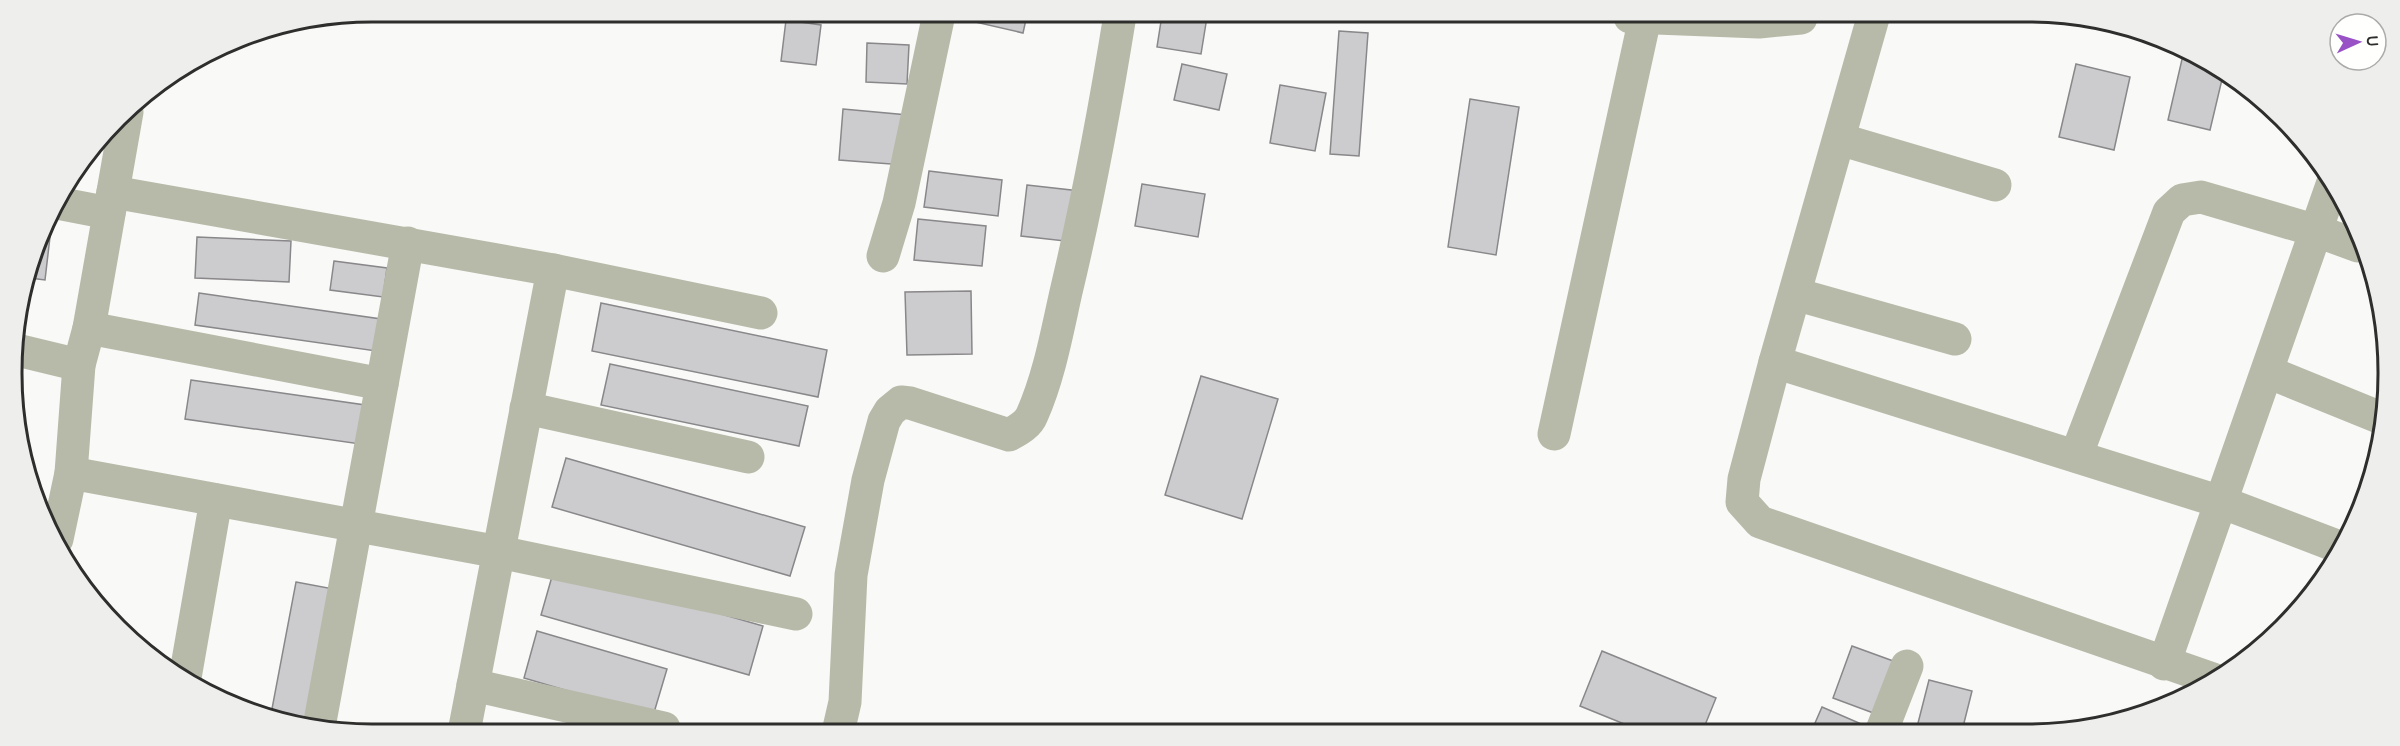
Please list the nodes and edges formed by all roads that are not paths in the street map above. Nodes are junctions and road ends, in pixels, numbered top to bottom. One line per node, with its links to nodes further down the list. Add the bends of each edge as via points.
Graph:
1 (937, 22): 14 (street)
2 (1119, 22): 46 (street, via 1076,253 1032,417 1009,435 901,402 884,421 868,480 851,575 845,702)
3 (1634, 22): 27 (street)
4 (1872, 22): 6 (street)
5 (125, 125): 9 (street)
6 (1839, 139): 7 (street); 16 (street)
7 (1995, 185)
8 (2329, 195): 11 (street)
9 (111, 202): 10 (street); 12 (street); 18 (street)
10 (67, 203)
11 (2318, 231): 13 (street); 23 (street); 28 (street, via 2201,197 2182,200 2169,212)
12 (408, 243): 15 (street); 24 (street)
13 (2353, 244)
14 (884, 256)
15 (553, 270): 17 (street); 25 (street)
16 (1795, 294): 19 (street); 21 (street)
17 (761, 313)
18 (88, 328): 22 (street); 24 (street)
19 (1955, 339)
20 (23, 351): 22 (street)
21 (1775, 362): 28 (street); 38 (street, via 1744,479 1742,502 1760,522)
22 (79, 365): 30 (street)
23 (2268, 372): 26 (street); 32 (street)
24 (382, 384): 33 (street)
25 (526, 408): 29 (street); 36 (street)
26 (2375, 416)
27 (1554, 434)
28 (2076, 456): 32 (street)
29 (748, 457)
30 (71, 473): 31 (street); 34 (street)
31 (216, 500): 33 (street); 40 (street)
32 (2221, 502): 35 (street); 38 (street)
33 (357, 526): 36 (street); 43 (street)
34 (59, 528)
35 (2333, 544)
36 (499, 552): 37 (street); 42 (street)
37 (796, 614)
38 (2164, 664): 41 (street)
39 (1907, 666): 47 (street)
40 (186, 670)
41 (2203, 676)
42 (473, 686): 44 (street); 45 (street)
43 (320, 720)
44 (466, 724)
45 (646, 724)
46 (840, 724)
47 (1884, 724)

